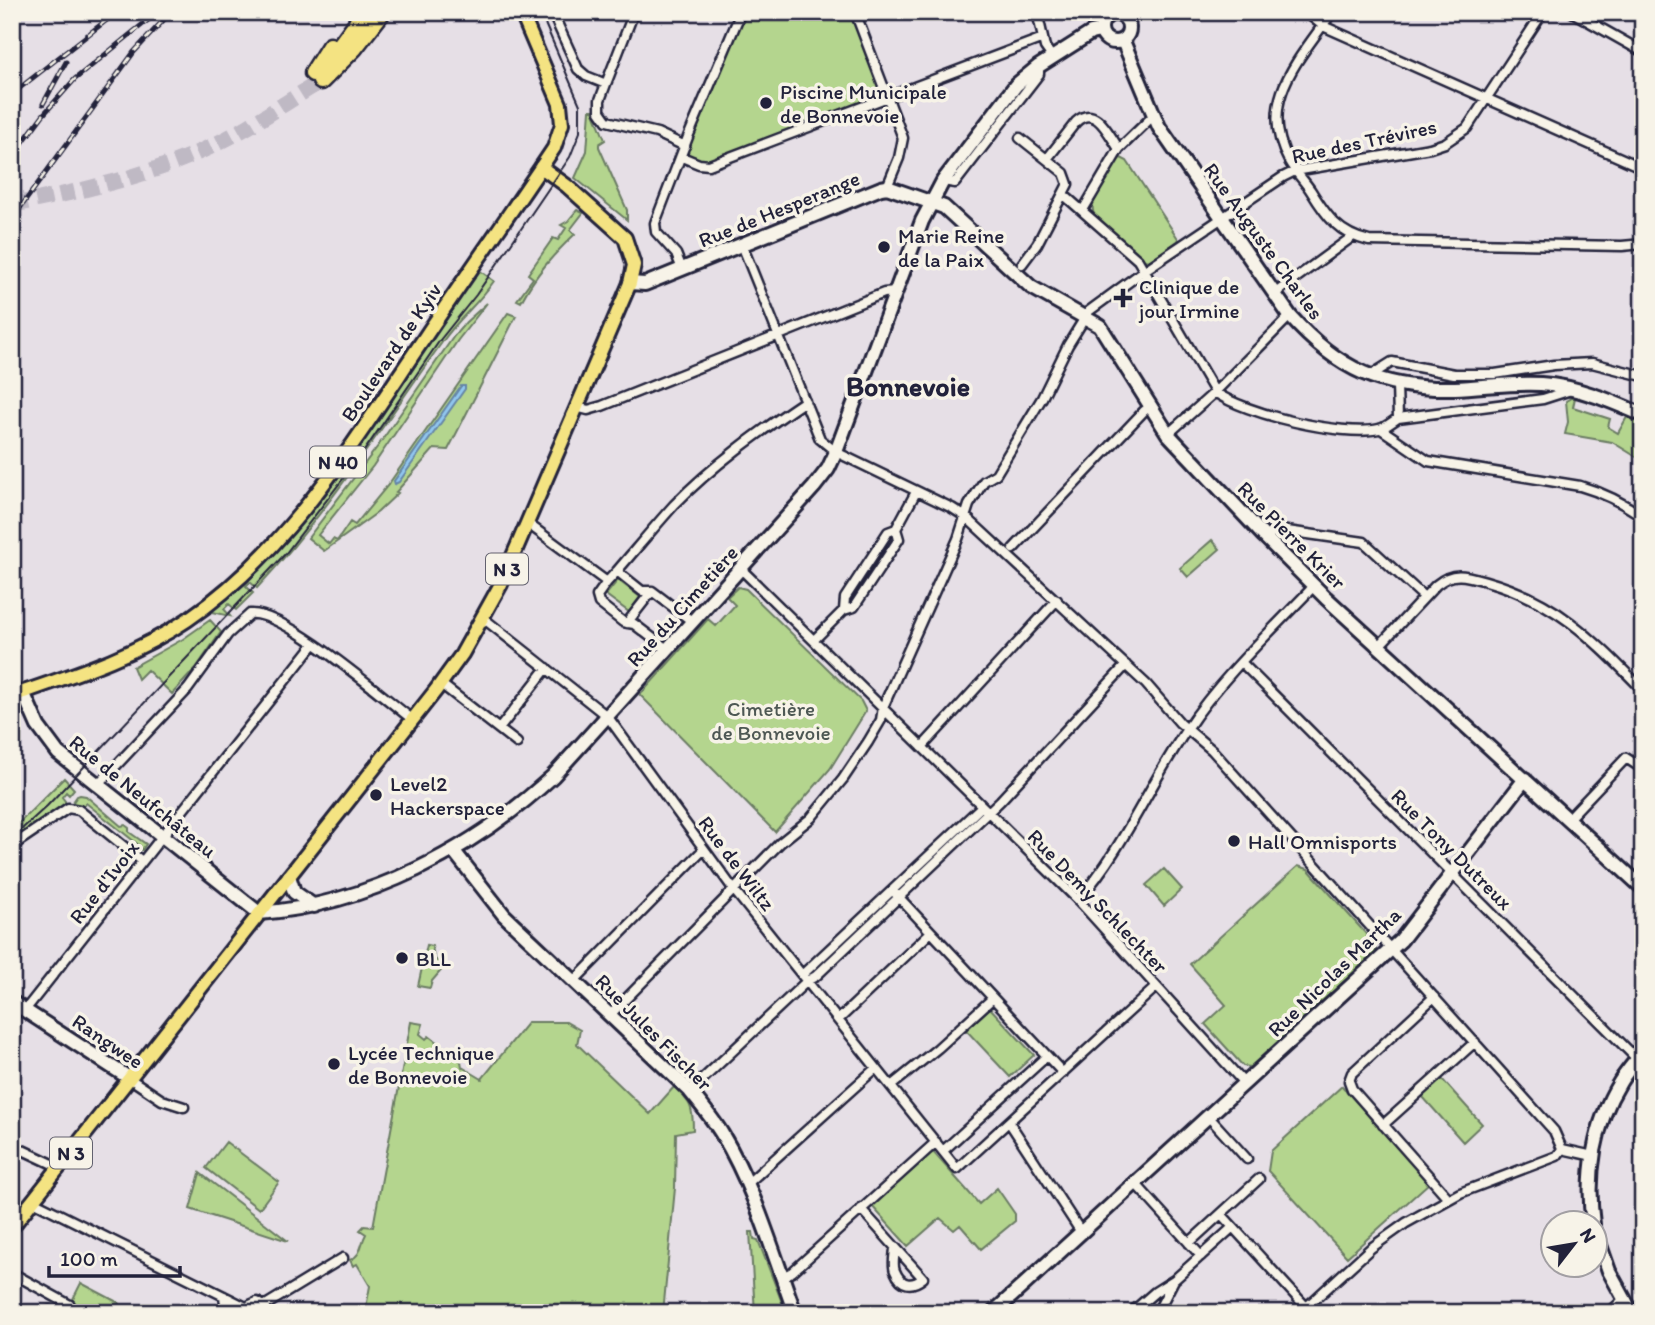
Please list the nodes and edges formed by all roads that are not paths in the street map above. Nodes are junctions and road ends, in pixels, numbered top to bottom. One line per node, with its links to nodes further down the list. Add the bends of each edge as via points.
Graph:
1 (353, 12): 21 (highway)
2 (365, 12): 21 (highway)
3 (382, 12): 21 (highway, via 354,48)
4 (521, 12): 31 (main road, Boulevard de Kyiv, via 557,93 562,116 558,140)
5 (552, 12): 22 (street, via 578,69)
6 (634, 12): 22 (street)
7 (741, 12): 27 (street)
8 (855, 12): 23 (street)
9 (1037, 12): 17 (street)
10 (1306, 12): 15 (street)
11 (1332, 12): 15 (street)
12 (1543, 12): 24 (street, Rue des Trévires)
13 (1572, 12): 19 (street)
14 (1123, 14): 16 (main road, via 1104,19); 18 (main road, via 1129,28)
15 (1323, 26): 24 (street); 33 (street, via 1279,94 1279,137)
16 (1101, 31): 18 (main road, via 1112,43); 20 (main road, Rue du Cimetière)
17 (1042, 38): 20 (street); 23 (street)
18 (1123, 41): 25 (main road, Rue Auguste Charles)
19 (1643, 52)
20 (1052, 57): 36 (main road, Rue du Cimetière, via 1010,93)
21 (317, 77)
22 (606, 84): 27 (street, via 599,106 607,121 657,133)
23 (887, 97): 29 (street, via 709,165); 34 (street, via 903,138)
24 (1486, 99): 32 (street); 33 (street, Rue des Trévires, via 1467,128 1446,143)
25 (1153, 116): 28 (street); 38 (main road, Rue Auguste Charles)
26 (1020, 138): 30 (street)
27 (685, 146): 29 (street)
28 (1119, 149): 30 (street, via 1101,122 1089,115 1076,122); 37 (street)
29 (682, 157): 43 (street, Rue de Hesperange, via 655,228)
30 (1046, 159): 35 (street, via 1067,178)
31 (541, 167): 45 (main road, N 3, via 625,238 634,265); 91 (main road, Boulevard de Kyiv / N 40, via 354,440 258,561 217,598 151,642)
32 (1643, 168)
33 (1295, 171): 38 (street, Rue des Trévires); 39 (street, via 1327,217)
34 (887, 187): 36 (main road, Rue de Hesperange); 41 (main road, Rue de Hesperange)
35 (1064, 195): 37 (street); 42 (street)
36 (932, 201): 46 (main road, Rue du Cimetière); 48 (main road, Rue Pierre Krier, via 949,211 1031,287)
37 (1083, 210): 44 (street)
38 (1223, 218): 44 (street, Rue des Trévires); 47 (main road, Rue Auguste Charles)
39 (1352, 237): 40 (street, via 1382,242); 47 (street)
40 (1643, 244)
41 (742, 245): 43 (main road, Rue de Hesperange); 50 (street)
42 (1022, 264)
43 (682, 269): 45 (main road, Rue de Hesperange, via 645,284)
44 (1145, 270): 48 (street, Rue des Trévires); 55 (street)
45 (630, 284): 58 (main road, N 3)
46 (895, 292): 50 (street); 63 (main road, Rue du Cimetière)
47 (1274, 294): 49 (main road, Rue Auguste Charles)
48 (1086, 316): 57 (main road, Rue Pierre Krier, via 1107,335); 65 (street, Rue des Trévires, via 1042,398 996,474 984,481)
49 (1290, 316): 52 (main road, Rue Auguste Charles, via 1327,352); 55 (street)
50 (778, 335): 56 (street); 58 (street, via 602,406)
51 (1643, 376): 52 (street, via 1592,363 1454,374 1392,362)
52 (1374, 378): 53 (main road, Rue Auguste Charles)
53 (1397, 385): 54 (main road, Rue Auguste Charles, via 1528,384); 60 (street)
54 (1572, 389): 59 (main road, Rue Auguste Charles); 60 (street, via 1543,399)
55 (1215, 392): 61 (street, via 1227,401 1329,429); 62 (street)
56 (805, 401): 63 (street, via 820,439); 72 (street, via 706,476)
57 (1151, 406): 62 (main road, Rue Pierre Krier); 70 (street)
58 (576, 407): 67 (main road, N 3)
59 (1643, 415)
60 (1398, 418): 61 (street)
61 (1381, 429): 66 (street, via 1428,461 1580,486 1604,493)
62 (1168, 434): 69 (main road, Rue Pierre Krier)
63 (836, 452): 64 (street); 71 (main road, Rue du Cimetière, via 814,487)
64 (916, 492): 65 (street); 68 (street)
65 (966, 517): 77 (street); 92 (street, Rue des Trévires)
66 (1643, 517)
67 (527, 523): 73 (street); 79 (main road, N 3)
68 (896, 529): 78 (street, via 888,532 845,598); 78 (street, via 899,539 892,550 855,607)
69 (1264, 536): 74 (main road, Rue Pierre Krier); 76 (street, via 1280,530 1364,542)
70 (1013, 549)
71 (741, 569): 80 (main road, Rue du Cimetière); 82 (street, Rue Demy Schlechter)
72 (617, 571): 73 (street); 75 (street, via 642,591)
73 (607, 582): 81 (street, via 597,601)
74 (1314, 586): 84 (main road, Rue Pierre Krier); 86 (street)
75 (652, 591): 80 (street); 81 (street)
76 (1424, 597): 84 (street); 90 (street, via 1444,578 1460,574 1504,586 1560,613)
77 (1057, 600): 87 (street); 98 (street)
78 (844, 610): 82 (street)
79 (483, 618): 88 (street, Rue de Wiltz); 89 (main road, N 3)
80 (694, 622): 85 (main road, Rue du Cimetière)
81 (627, 623): 85 (street)
82 (814, 640): 92 (street, Rue Demy Schlechter)
83 (314, 644): 94 (street); 101 (street, via 264,615 244,617 188,689); 105 (street, Rue d'Ivoix)
84 (1378, 646): 100 (main road, Rue Pierre Krier)
85 (668, 650): 93 (main road, Rue du Cimetière)
86 (1242, 663): 95 (street); 110 (street, Rue Tony Dutreux)
87 (1126, 665): 95 (street); 103 (street)
88 (547, 668): 93 (street, Rue de Wiltz); 96 (street)
89 (441, 684): 94 (main road, N 3); 96 (street)
90 (1643, 690)
91 (18, 694): 101 (main road, Rue de Neufchâteau, via 44,737)
92 (883, 707): 98 (street, Rue Demy Schlechter); 113 (street, Rue des Trévires, via 868,742 819,808)
93 (608, 717): 107 (street, Rue de Wiltz); 108 (main road, Rue du Cimetière, via 539,789)
94 (413, 720): 111 (main road, N 3)
95 (1188, 728): 116 (street, via 1099,875); 120 (street)
96 (499, 729): 97 (street)
97 (517, 743)
98 (922, 747): 102 (street, Rue Demy Schlechter)
99 (1643, 769): 104 (street, via 1626,758)
100 (1525, 779): 104 (main road, Rue Pierre Krier); 110 (main road, Rue Nicolas Martha)
101 (97, 786): 105 (main road, Rue de Neufchâteau)
102 (982, 806): 103 (street, Rue Demy Schlechter); 114 (street)
103 (989, 813): 115 (street); 116 (street, Rue Demy Schlechter)
104 (1568, 819): 112 (main road, Rue Pierre Krier)
105 (162, 837): 109 (street, Rue d'Ivoix); 118 (main road, Rue de Neufchâteau)
106 (12, 846): 109 (street, via 68,808 79,810)
107 (704, 849): 113 (street, Rue de Wiltz); 122 (street)
108 (453, 850): 117 (main road, Rue du Cimetière, via 380,885); 122 (main road, Rue Jules Fischer, via 504,915)
109 (142, 861): 127 (street, Rue d'Ivoix)
110 (1452, 873): 120 (main road, Rue Nicolas Martha); 132 (street, Rue Tony Dutreux)
111 (289, 876): 117 (main road, via 295,892); 118 (main road, N 3)
112 (1643, 888)
113 (734, 890): 121 (street, Rue de Wiltz); 128 (street, Rue des Trévires)
114 (893, 891): 115 (street); 121 (street)
115 (900, 898): 119 (street); 121 (street, via 816,976)
116 (1078, 900): 123 (street, Rue Demy Schlechter)
117 (314, 906): 118 (main road, Rue du Cimetière)
118 (259, 913): 135 (main road, N 3)
119 (931, 932): 125 (street); 129 (street)
120 (1391, 950): 124 (street); 136 (main road, Rue Nicolas Martha)
121 (804, 978): 129 (street, Rue de Wiltz); 138 (street)
122 (574, 981): 128 (main road, Rue Jules Fischer)
123 (1156, 987): 134 (street); 136 (street, Rue Demy Schlechter)
124 (1434, 997): 130 (street); 142 (street, via 1352,1073 1352,1089)
125 (993, 998): 131 (street); 137 (street)
126 (12, 1002): 127 (main road, Rangwee)
127 (26, 1009): 135 (main road, Rangwee)
128 (610, 1015): 138 (main road, Rue Jules Fischer)
129 (838, 1020): 133 (street, Rue de Wiltz)
130 (1475, 1042): 142 (street); 145 (street, via 1554,1130)
131 (1047, 1056): 134 (street); 146 (street)
132 (1640, 1056): 147 (main road, via 1614,1093)
133 (876, 1068): 137 (street, Rue de Wiltz); 152 (street)
134 (1063, 1073): 141 (street)
135 (129, 1079): 139 (street, Rangwee, via 162,1100); 149 (main road, N 3)
136 (1244, 1083): 140 (main road, Rue Nicolas Martha)
137 (891, 1086): 143 (street, Rue de Wiltz)
138 (690, 1091): 152 (main road, Rue Jules Fischer, via 722,1133)
139 (184, 1107)
140 (1208, 1116): 148 (street); 151 (main road, Rue Nicolas Martha)
141 (1009, 1122): 146 (street, via 957,1169); 160 (street)
142 (1384, 1125): 153 (street)
143 (936, 1142): 146 (street, Rue de Wiltz); 155 (street)
144 (12, 1145): 149 (street)
145 (1562, 1149): 147 (street); 153 (street, via 1557,1156)
146 (943, 1152)
147 (1593, 1156): 156 (main road)
148 (1247, 1159)
149 (60, 1167): 154 (main road, N 3)
150 (1259, 1179): 157 (street)
151 (1135, 1183): 160 (main road, Rue Nicolas Martha); 161 (street)
152 (747, 1184): 167 (main road, Rue Jules Fischer)
153 (1450, 1199): 174 (street, via 1388,1235)
154 (33, 1201): 158 (main road, N 3); 169 (street)
155 (861, 1209): 162 (street); 167 (street)
156 (1591, 1210)
157 (1221, 1214): 159 (street); 161 (street)
158 (12, 1227)
159 (1233, 1227): 163 (street); 174 (street)
160 (1081, 1232): 178 (main road, Rue Nicolas Martha)
161 (1189, 1243): 163 (street)
162 (895, 1247): 162 (street, via 923,1278 903,1283 894,1270)
163 (1201, 1256): 168 (street)
164 (342, 1258): 172 (street)
165 (12, 1273): 171 (street)
166 (1610, 1273): 170 (main road)
167 (782, 1277): 177 (main road, Rue Jules Fischer)
168 (1174, 1280): 179 (street); 180 (street)
169 (224, 1296): 173 (street); 175 (street)
170 (1624, 1299): 181 (street); 182 (main road)
171 (70, 1305)
172 (264, 1309): 173 (street, via 257,1302)
173 (248, 1310): 176 (street)
174 (1303, 1310)
175 (226, 1313)
176 (238, 1313)
177 (795, 1313)
178 (993, 1313)
179 (1131, 1313)
180 (1157, 1313)
181 (1609, 1313)
182 (1632, 1313)

